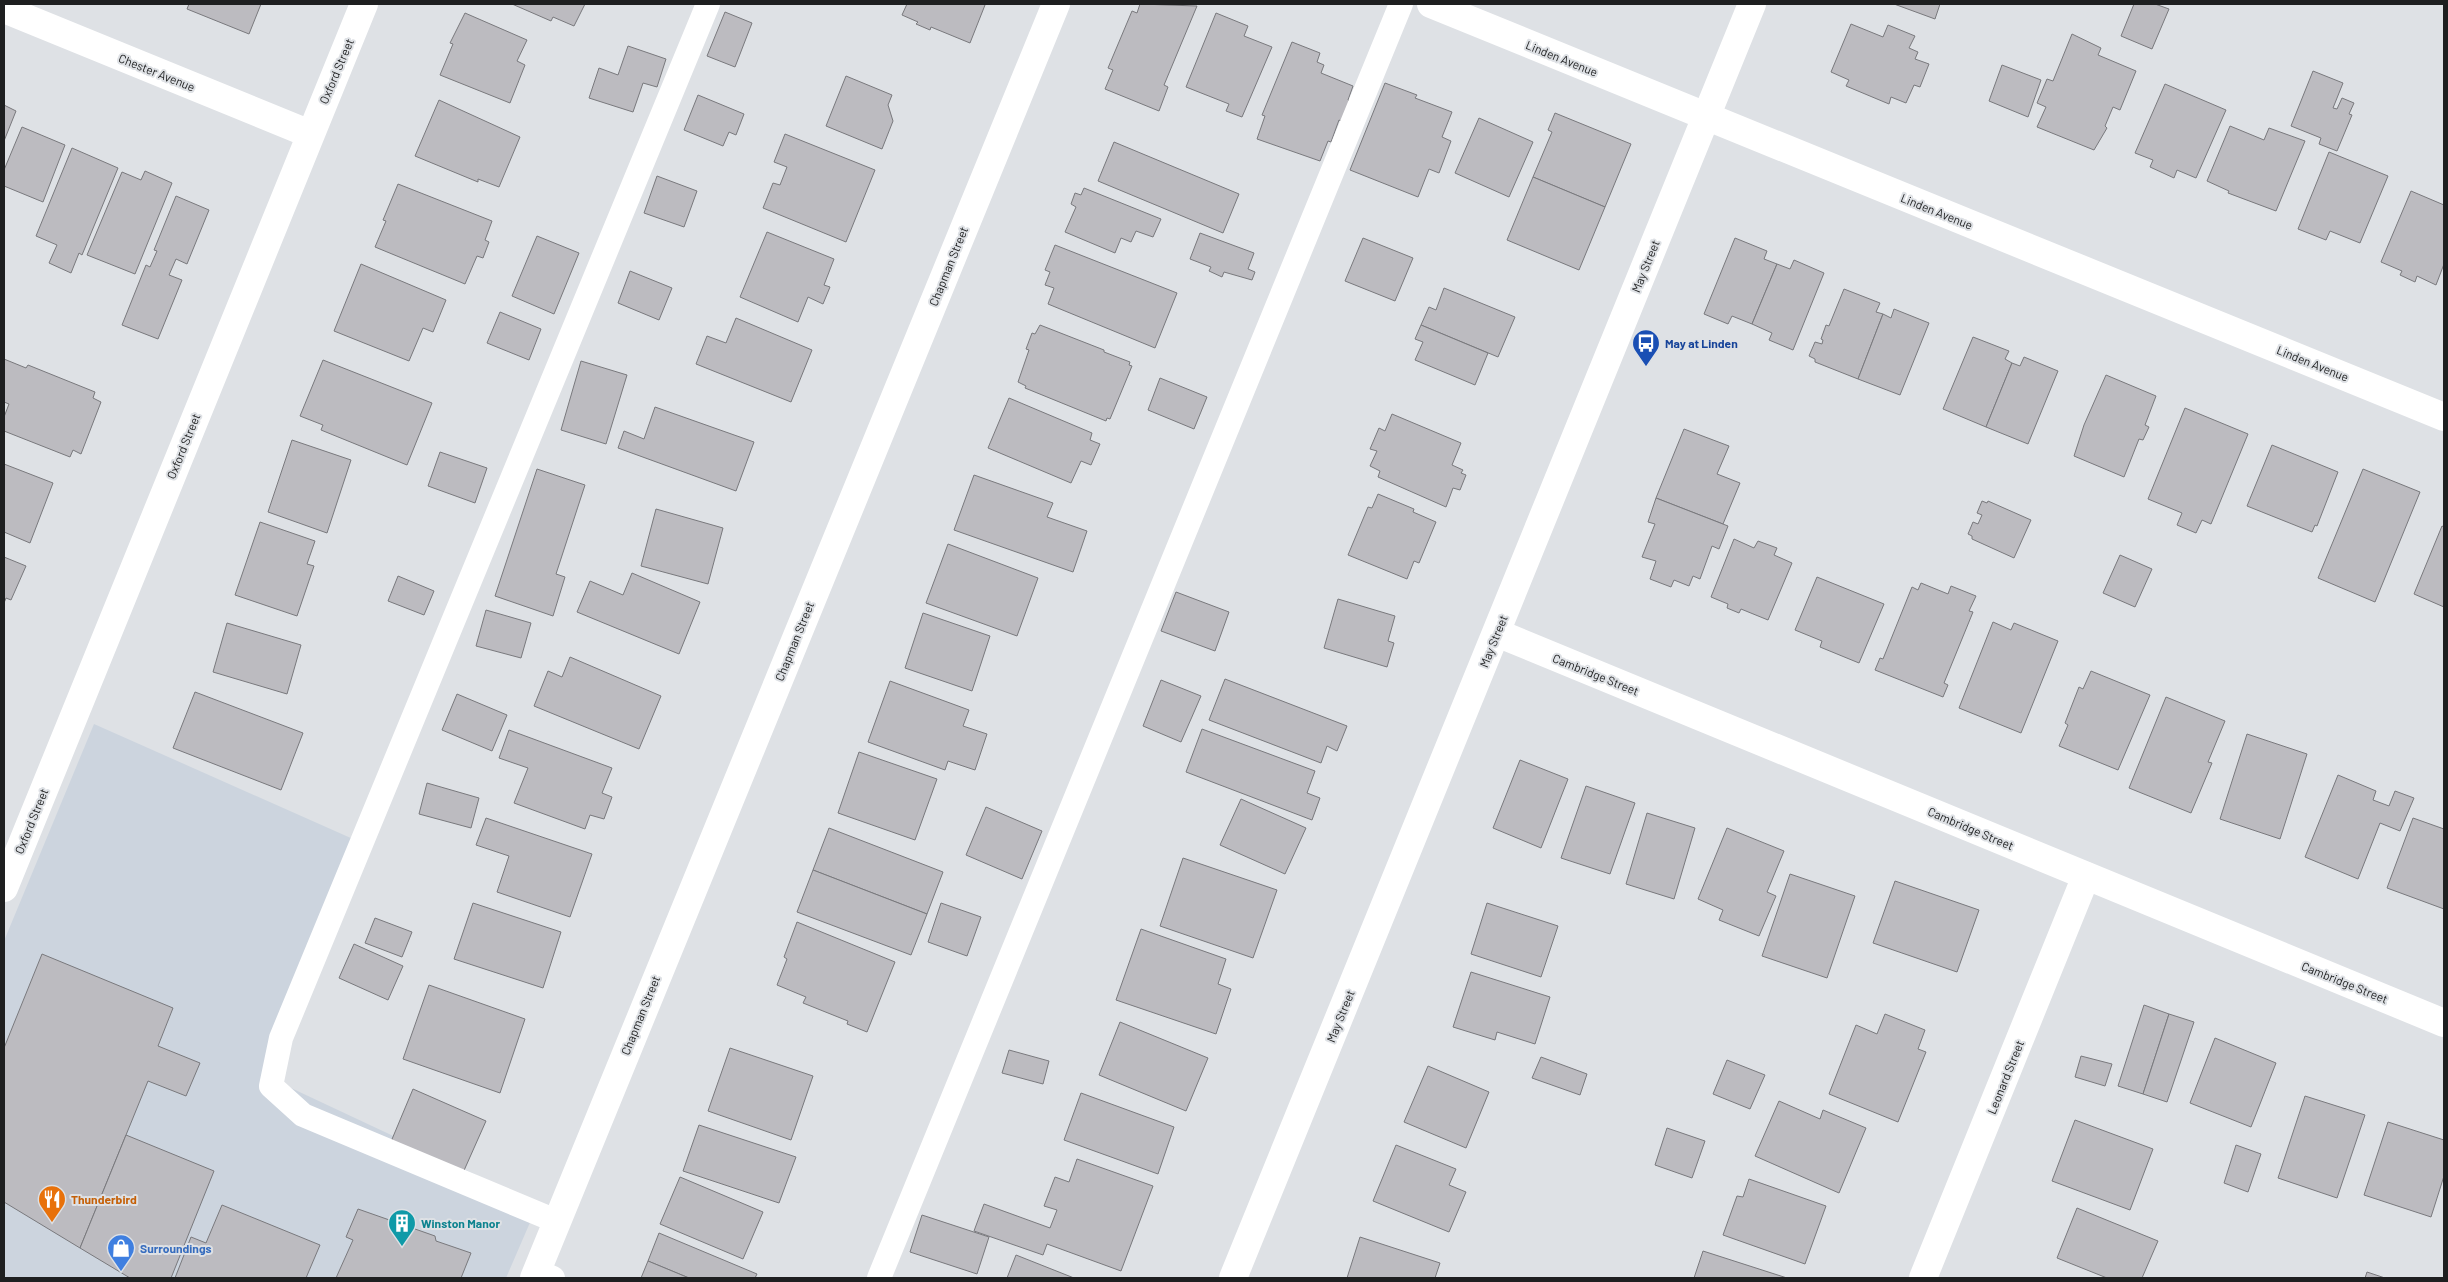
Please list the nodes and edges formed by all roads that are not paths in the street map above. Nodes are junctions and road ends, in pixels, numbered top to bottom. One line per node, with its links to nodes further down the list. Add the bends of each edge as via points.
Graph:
1 (364, 4): 9 (street, Oxford Street)
2 (708, 4): 15 (lane, via 282,1038 271,1086 303,1115)
3 (1056, 4): 15 (street, Chapman Street)
4 (1401, 4): 17 (lane)
5 (1431, 4): 8 (street, Linden Avenue)
6 (1752, 4): 8 (street, May Street)
7 (4, 10): 9 (street, Chester Avenue)
8 (1706, 117): 10 (street, Linden Avenue); 11 (street, May Street)
9 (310, 134): 13 (street, Oxford Street)
10 (2444, 417)
11 (1497, 633): 12 (street, Cambridge Street); 18 (street, May Street)
12 (2086, 876): 14 (street, Cambridge Street); 19 (street, Leonard Street)
13 (4, 888)
14 (2444, 1023)
15 (556, 1221): 16 (street, Chapman Street)
16 (541, 1276)
17 (880, 1278)
18 (1233, 1278)
19 (1923, 1278)

